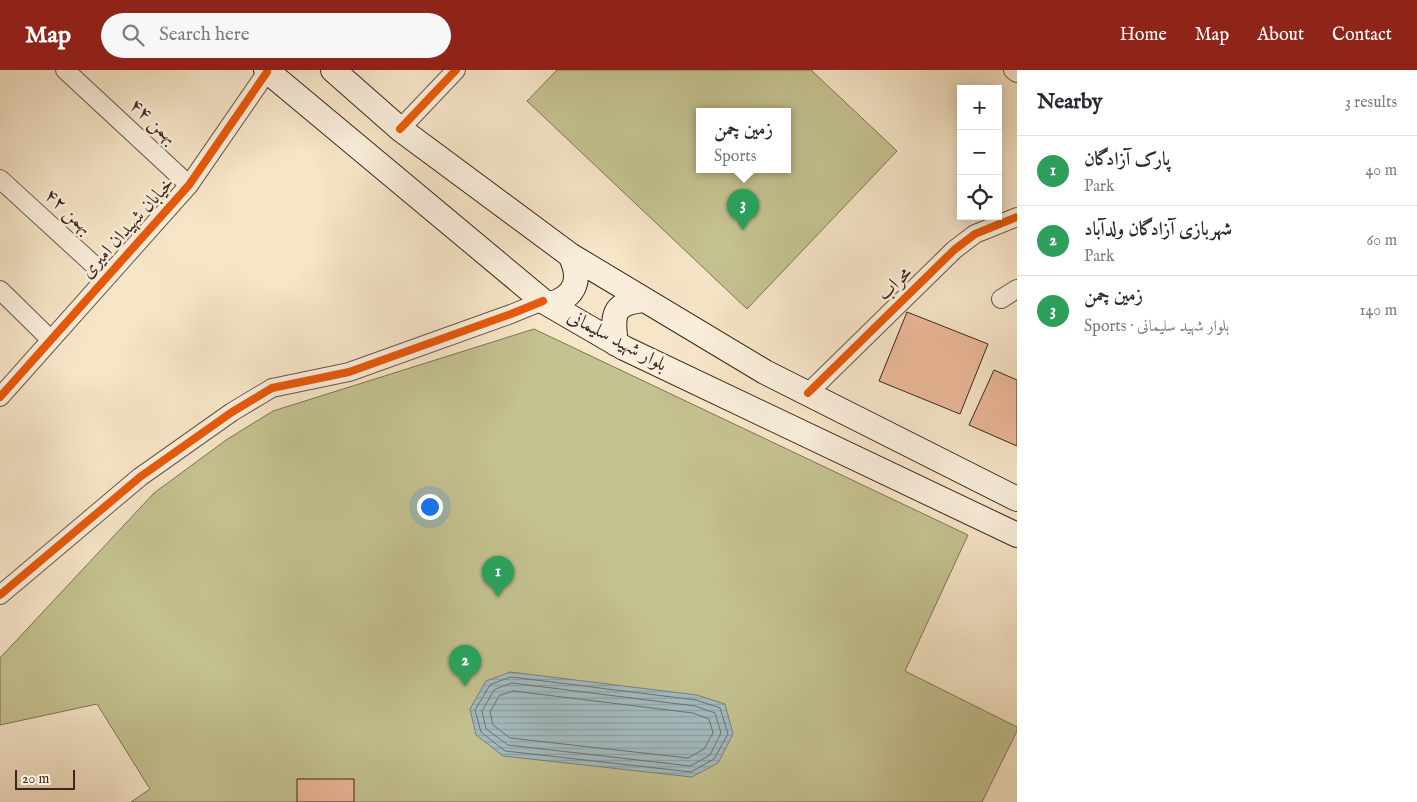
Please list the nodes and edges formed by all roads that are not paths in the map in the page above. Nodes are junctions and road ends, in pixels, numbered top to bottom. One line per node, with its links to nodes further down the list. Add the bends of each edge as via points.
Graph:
1 (65, 70): 9 (street, بهمن ۴۴)
2 (332, 70): 7 (main road)
3 (456, 70): 7 (street)
4 (1013, 70): 6 (street)
5 (267, 71): 9 (street, خیابان شهیدان امیری); 17 (main road, بلوار شهید سلیمانی)
6 (1017, 73)
7 (400, 129): 11 (main road)
8 (0, 179): 12 (street, بهمن ۴۲)
9 (189, 185): 12 (street, خیابان شهیدان امیری)
10 (1017, 217): 20 (street, محراب, via 975,234 954,250)
11 (570, 255): 16 (main road); 17 (main road, via 576,266 572,291 563,300)
12 (107, 277): 18 (street, خیابان شهیدان امیری)
13 (1017, 289): 15 (street)
14 (0, 290): 18 (street)
15 (1002, 298)
16 (644, 300): 19 (main road, via 627,302 618,310 613,322); 20 (main road, via 765,372)
17 (547, 302): 19 (main road, بلوار شهید سلیمانی); 24 (street, via 349,372 272,388 140,477)
18 (50, 339): 21 (street, خیابان شهیدان امیری)
19 (616, 344): 23 (main road, بلوار شهید سلیمانی)
20 (808, 393): 22 (main road)
21 (0, 397)
22 (1017, 499)
23 (1017, 534)
24 (0, 595)

